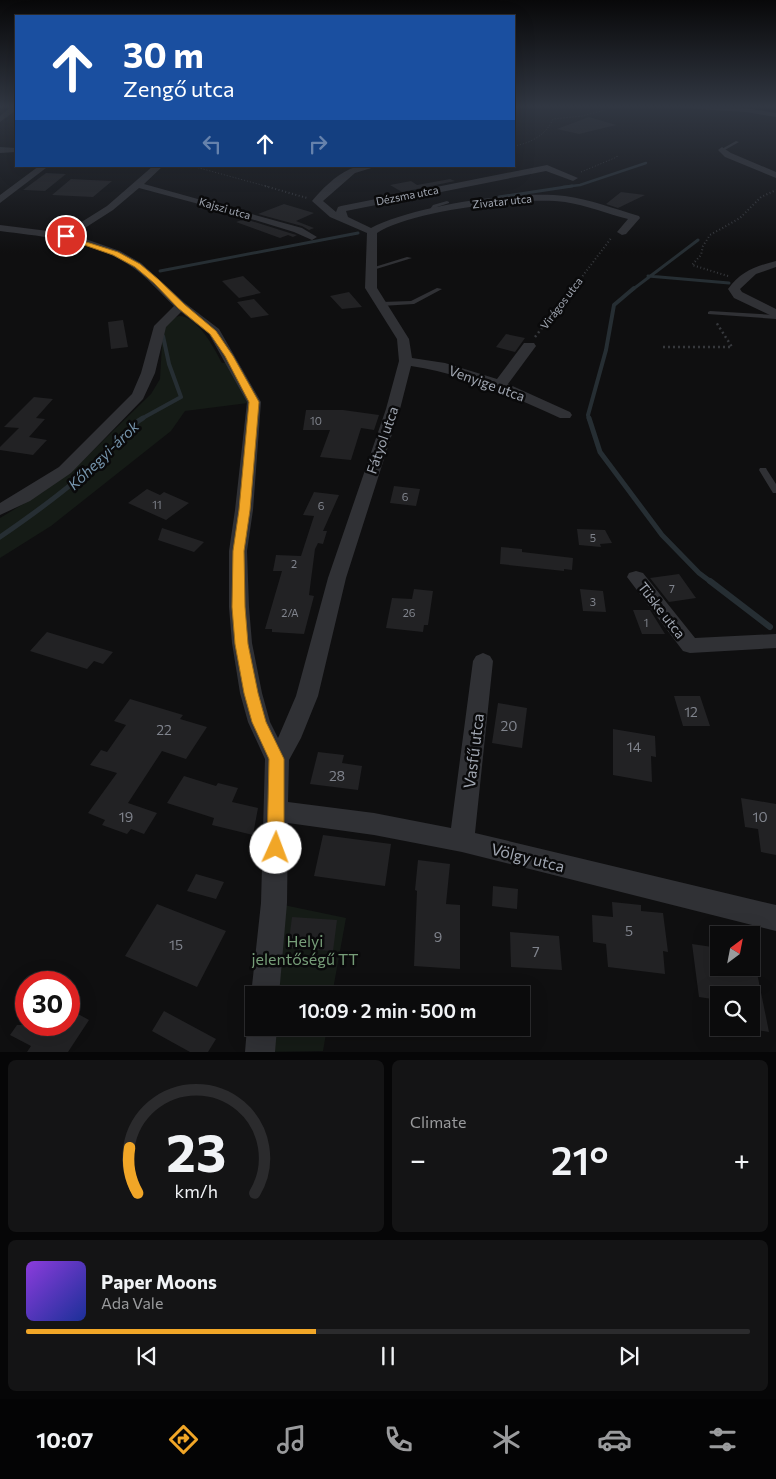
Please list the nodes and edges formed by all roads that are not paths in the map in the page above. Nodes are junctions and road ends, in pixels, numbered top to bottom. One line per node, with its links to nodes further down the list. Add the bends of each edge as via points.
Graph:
1 (728, 155): 6 (street)
2 (158, 167): 8 (street)
3 (366, 167): 5 (street)
4 (42, 168): 9 (street)
5 (351, 169): 12 (street, via 317,201)
6 (776, 175)
7 (569, 177): 12 (street, Dézsma utca, via 547,168 351,206 341,209)
8 (137, 185): 16 (street, via 110,208); 17 (street, Kajszi utca, via 228,209)
9 (0, 200)
10 (447, 202): 11 (lane, via 435,206)
11 (430, 212): 14 (street, Zivatar utca, via 502,200 565,199 635,218); 15 (street, Zivatar utca)
12 (344, 220): 15 (street)
13 (0, 228): 16 (street)
14 (624, 230)
15 (372, 232): 20 (street, Fátyol utca)
16 (66, 236): 23 (street, via 116,253 137,266)
17 (312, 237)
18 (409, 258): 20 (lane)
19 (776, 264): 25 (street, via 750,272 734,289 738,295)
20 (371, 269): 22 (street, Fátyol utca, via 371,288)
21 (439, 289): 22 (lane, via 412,303)
22 (381, 304): 27 (street, Fátyol utca, via 403,339)
23 (181, 306): 32 (street, via 160,326 148,373 138,396 65,470); 36 (street, via 214,332 254,402 238,551 239,607 251,693 259,722)
24 (710, 313): 25 (lane)
25 (776, 315)
26 (529, 346): 28 (street)
27 (406, 361): 28 (street, Venyige utca, via 440,366); 36 (street, Fátyol utca, via 337,578 307,696 290,738)
28 (500, 384): 29 (street, Venyige utca)
29 (565, 415)
30 (763, 470): 31 (lane)
31 (776, 491)
32 (0, 510)
33 (636, 577): 34 (street, Tüske utca, via 690,646)
34 (776, 641)
35 (483, 661): 38 (street, Vasfű utca)
36 (277, 759): 37 (street)
37 (277, 811): 38 (street, Völgy utca, via 374,824); 40 (street, via 274,903)
38 (462, 841): 39 (street, Völgy utca)
39 (776, 918)
40 (266, 986)
41 (261, 1036): 42 (street)
42 (260, 1052)

